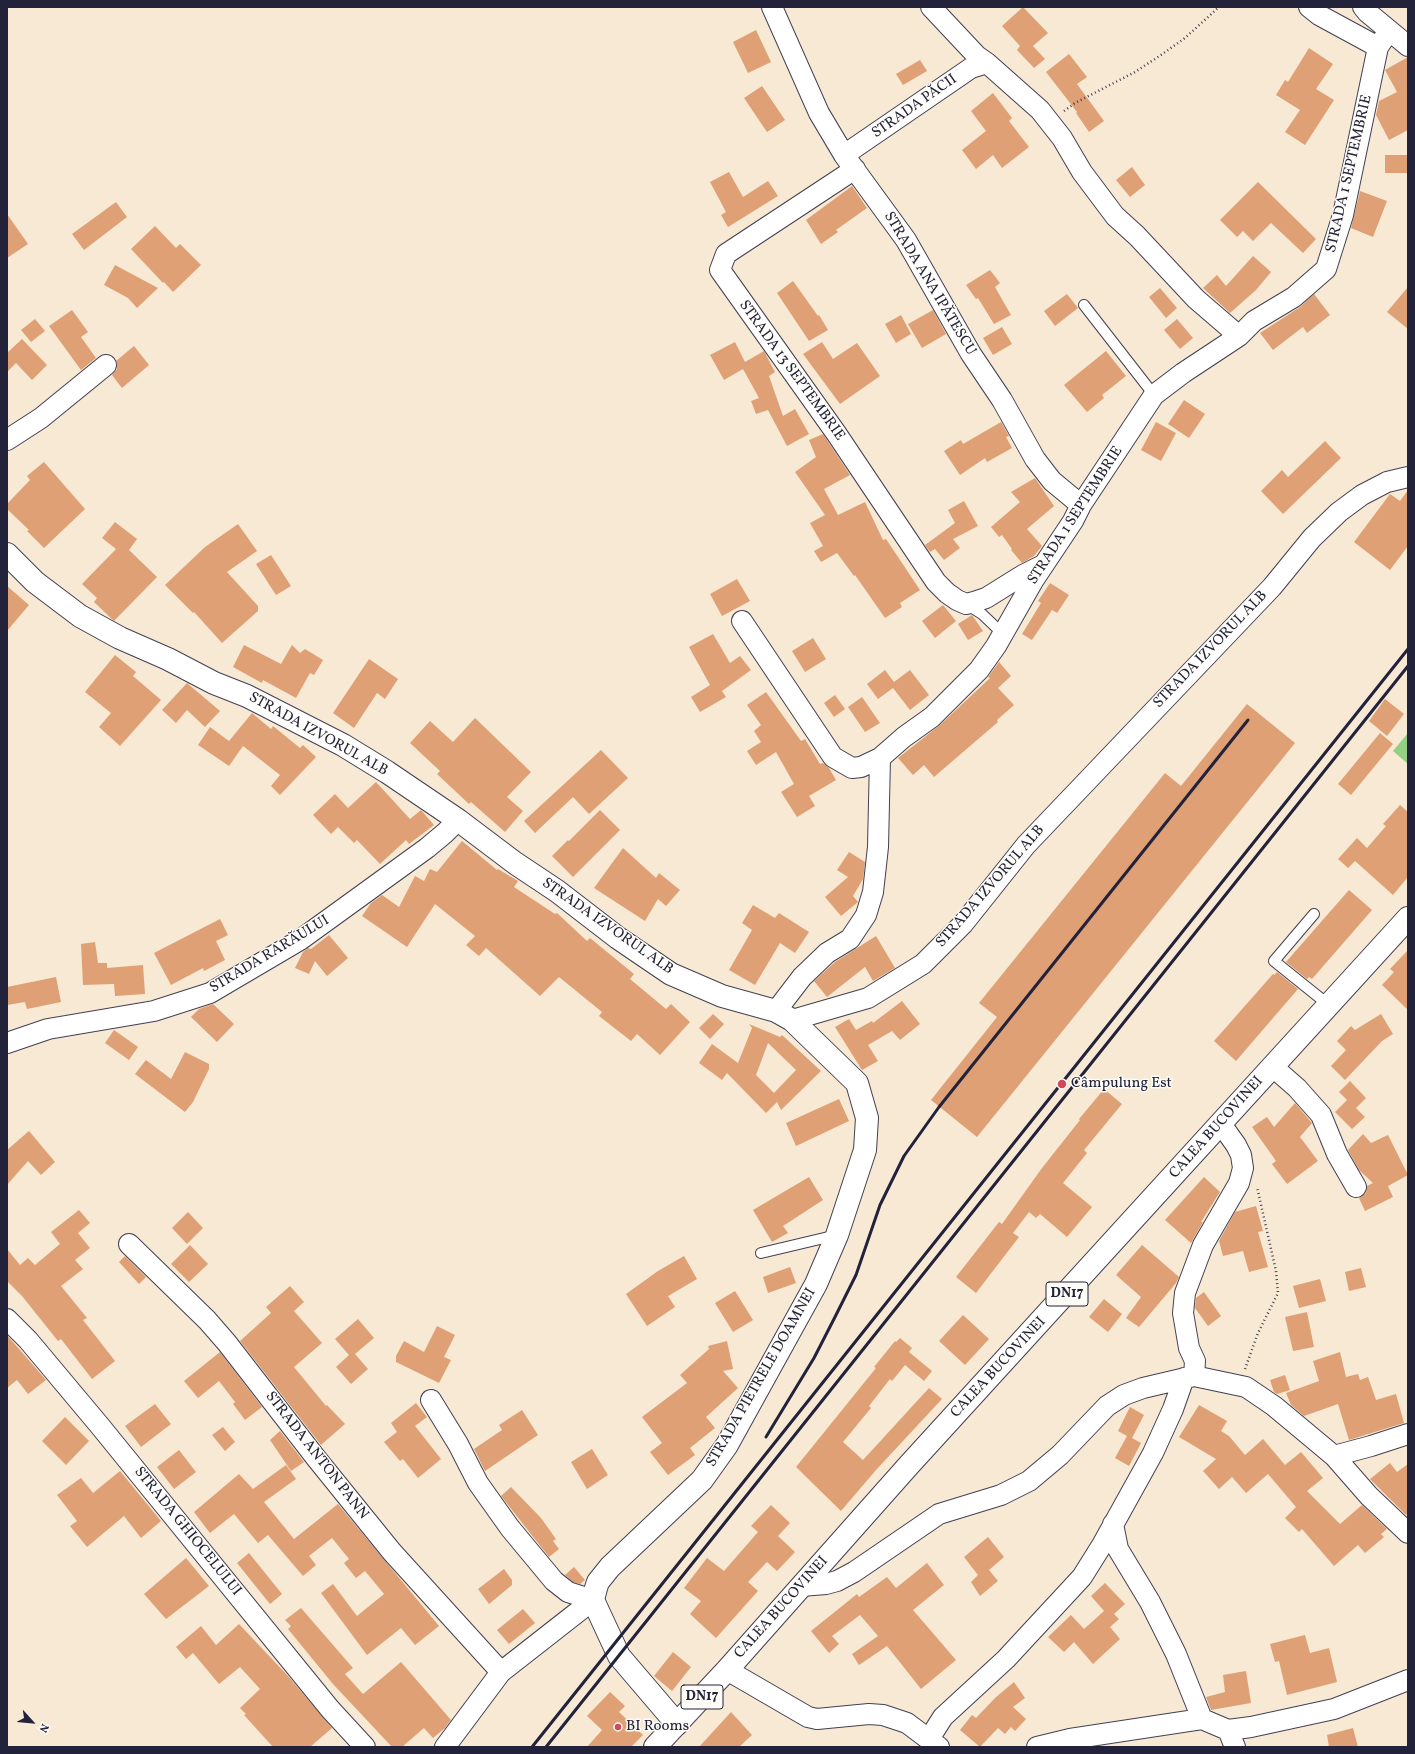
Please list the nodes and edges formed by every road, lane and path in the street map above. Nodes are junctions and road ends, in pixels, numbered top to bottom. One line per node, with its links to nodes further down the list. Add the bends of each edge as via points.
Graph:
1 (772, 7): 10 (street, STRADA ANA IPĂTESCU, via 820,113)
2 (931, 7): 8 (street, via 977,56)
3 (1219, 7): 9 (path, via 1185,38 1161,55 1135,72 1075,103)
4 (1309, 7): 6 (street, via 1319,15)
5 (1367, 9): 6 (street)
6 (1383, 39): 7 (street); 12 (street, STRADA 1 SEPTEMBRIE, via 1343,215 1326,269 1294,298 1254,321)
7 (1408, 46)
8 (987, 63): 9 (street); 10 (street, STRADA PĂCII, via 971,68)
9 (1050, 122): 12 (street, via 1073,154 1082,172 1115,216 1196,299)
10 (850, 162): 17 (street, STRADA ANA IPĂTESCU, via 906,240 1035,459 1052,481); 20 (street, STRADA 13 SEPTEMBRIE, via 726,254 720,270 836,433 936,582 957,600)
11 (1084, 305): 14 (lane)
12 (1239, 336): 14 (street, STRADA 1 SEPTEMBRIE)
13 (106, 365): 15 (street, via 41,418)
14 (1154, 395): 17 (street, STRADA 1 SEPTEMBRIE)
15 (7, 440)
16 (1408, 477): 28 (street, STRADA IZVORUL ALB, via 1386,482 1362,495 1339,512 1312,538 1272,587 1026,845 963,924 923,964 868,998)
17 (1081, 505): 19 (street, STRADA 1 SEPTEMBRIE)
18 (7, 554): 24 (main road, STRADA IZVORUL ALB, via 35,582 80,616 120,638 247,696 343,745)
19 (1045, 564): 20 (street, via 986,598); 22 (street, STRADA 1 SEPTEMBRIE)
20 (966, 604): 22 (lane, STRADA 13 SEPTEMBRIE, via 982,614)
21 (742, 621): 23 (street, STRADA 1 SEPTEMBRIE, via 833,757 852,768)
22 (1003, 634): 23 (street, STRADA 1 SEPTEMBRIE, via 979,670 955,695 932,717)
23 (880, 758): 28 (street, via 878,847 873,892 866,915 850,939 827,953 802,978)
24 (458, 820): 28 (main road, STRADA IZVORUL ALB, via 671,974 722,996); 29 (street, STRADA RARĂULUI, via 427,848 300,940 210,993 154,1011 48,1029)
25 (1314, 914): 27 (lane, via 1274,961)
26 (1408, 918): 27 (main road, CALEA BUCOVINEI / DN17)
27 (1330, 1006): 30 (main road, CALEA BUCOVINEI / DN17)
28 (784, 1015): 34 (main road, STRADA PIETRELE DOAMNEI, via 858,1083 867,1118 865,1150)
29 (7, 1043)
30 (1273, 1067): 31 (main road, CALEA BUCOVINEI / DN17); 33 (street, via 1297,1088 1320,1115 1337,1154)
31 (1221, 1124): 32 (street, via 1241,1154 1243,1168); 45 (main road, CALEA BUCOVINEI / DN17)
32 (1239, 1183): 38 (street, via 1203,1245 1185,1293 1183,1313 1189,1348 1195,1361); 39 (path, via 1249,1178 1256,1184 1276,1271 1278,1293 1249,1355 1244,1371)
33 (1356, 1187)
34 (837, 1235): 36 (lane); 46 (main road, STRADA PIETRELE DOAMNEI, via 813,1290 727,1445 702,1480 610,1567 598,1582)
35 (129, 1244): 48 (street, STRADA ANTON PANN, via 217,1332 392,1552)
36 (761, 1253)
37 (7, 1319): 54 (street, STRADA GHIOCELULUI, via 28,1340 95,1420 325,1703)
38 (1189, 1377): 39 (street); 43 (street, via 1160,1439); 45 (street, via 1143,1388 1124,1395 1107,1406 1060,1455 1029,1481 1001,1495 938,1514 837,1581)
39 (1246, 1387): 42 (street, via 1274,1406)
40 (431, 1400): 46 (street, via 478,1483 510,1528 554,1581 568,1592)
41 (1408, 1434): 42 (street)
42 (1334, 1456): 44 (street, via 1369,1496)
43 (1113, 1524): 50 (street, via 1118,1549 1150,1602); 53 (street, via 1092,1562 1068,1593 1006,1659 943,1717)
44 (1408, 1533)
45 (801, 1586): 47 (main road, CALEA BUCOVINEI / DN17)
46 (594, 1600): 48 (street); 51 (main road, via 619,1656)
47 (727, 1670): 51 (main road, CALEA BUCOVINEI / DN17); 53 (street, via 808,1717 817,1719 883,1715 907,1723)
48 (501, 1672): 55 (street)
49 (1408, 1680): 52 (street, via 1334,1709)
50 (1202, 1719): 52 (street); 57 (street, via 1070,1739)
51 (677, 1724): 56 (main road, CALEA BUCOVINEI / DN17)
52 (1232, 1738)
53 (934, 1743)
54 (365, 1747)
55 (445, 1747)
56 (655, 1747)
57 (1037, 1747)

